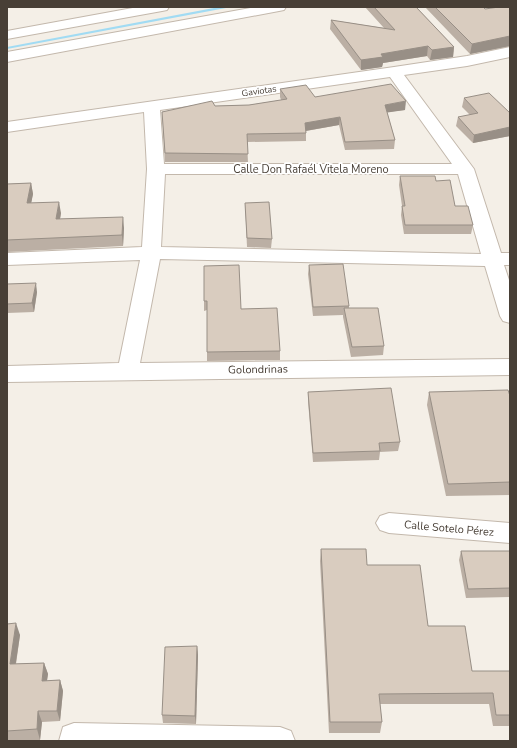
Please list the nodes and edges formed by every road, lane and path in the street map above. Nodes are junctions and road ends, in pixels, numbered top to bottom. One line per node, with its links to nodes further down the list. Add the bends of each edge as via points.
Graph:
1 (162, 7): 3 (street)
2 (279, 7): 4 (street)
3 (7, 35)
4 (7, 56)
5 (507, 56): 6 (street, Gaviotas, via 462,56)
6 (394, 72): 7 (street, Gaviotas); 10 (street)
7 (152, 107): 8 (street, Gaviotas); 9 (street)
8 (7, 127)
9 (156, 169): 10 (street, Calle Don Rafaél Vitela Moreno); 11 (street)
10 (465, 169): 13 (street)
11 (151, 253): 12 (street); 13 (street); 16 (street)
12 (7, 259)
13 (502, 260): 14 (street)
14 (510, 316)
15 (510, 367): 16 (street, Golondrinas)
16 (128, 371): 17 (street, Golondrinas)
17 (7, 374)
18 (389, 523): 19 (street, Calle Sotelo Pérez)
19 (510, 533)
20 (74, 739): 21 (street)
21 (280, 741)

